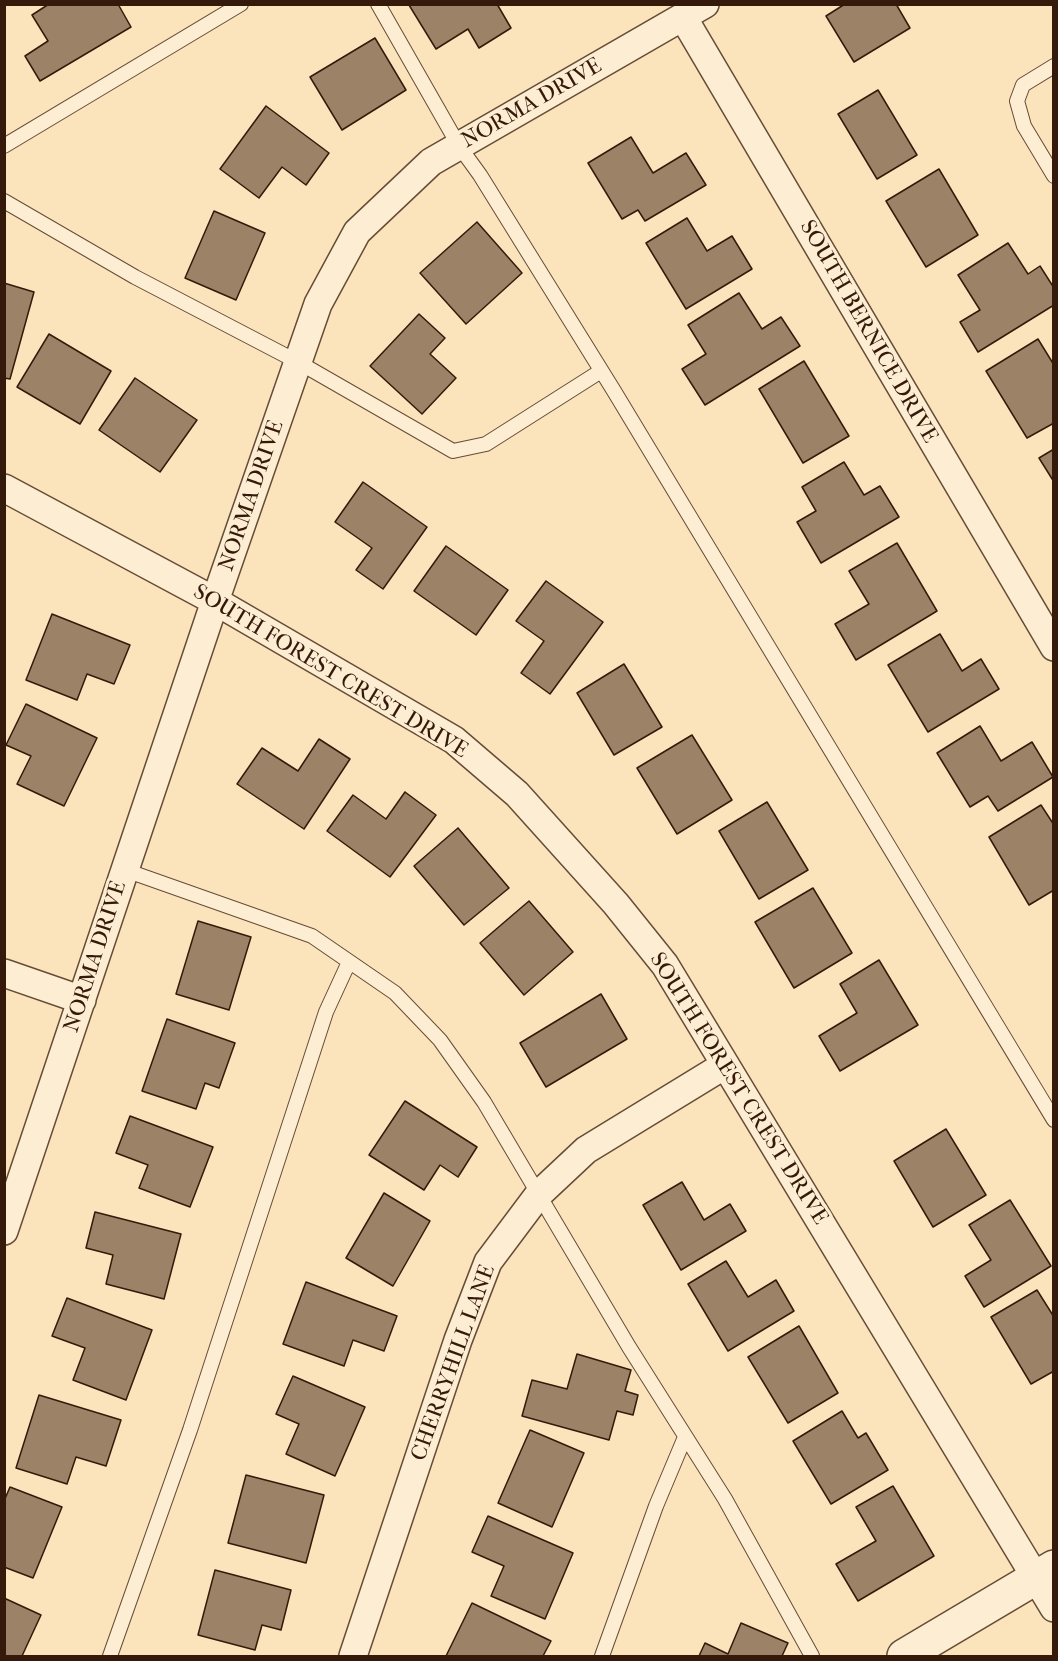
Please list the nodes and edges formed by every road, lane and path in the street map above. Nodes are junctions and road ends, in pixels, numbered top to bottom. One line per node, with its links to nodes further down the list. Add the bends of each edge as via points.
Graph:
1 (241, 4): 5 (lane)
2 (378, 4): 6 (lane)
3 (694, 11): 6 (street, NORMA DRIVE); 13 (street, SOUTH BERNICE DRIVE)
4 (1053, 66): 7 (lane, via 1023,85 1017,101 1024,126)
5 (4, 146)
6 (459, 146): 9 (street, NORMA DRIVE, via 431,162 357,232 318,304); 10 (lane)
7 (1053, 176)
8 (4, 201): 9 (lane, via 135,277)
9 (298, 362): 10 (lane, via 453,451 486,444); 12 (street, NORMA DRIVE)
10 (602, 370): 19 (lane)
11 (4, 488): 12 (street, SOUTH FOREST CREST DRIVE)
12 (215, 601): 14 (street, NORMA DRIVE); 18 (street, SOUTH FOREST CREST DRIVE, via 454,740 517,794 665,965)
13 (1053, 647)
14 (125, 870): 15 (lane, via 312,936); 17 (street, NORMA DRIVE)
15 (349, 962): 20 (lane, via 395,993 440,1040 484,1102); 25 (lane, via 326,1012 190,1430)
16 (4, 973): 17 (street)
17 (82, 1000): 21 (street, NORMA DRIVE)
18 (725, 1065): 20 (street, CHERRYHILL LANE, via 585,1150); 23 (street, SOUTH FOREST CREST DRIVE)
19 (1053, 1120)
20 (539, 1194): 22 (lane); 26 (street, CHERRYHILL LANE, via 489,1262 458,1340)
21 (4, 1230)
22 (685, 1437): 27 (lane); 28 (lane)
23 (1044, 1572): 24 (street, SOUTH FOREST CREST DRIVE); 29 (street)
24 (1053, 1608)
25 (110, 1656)
26 (353, 1656)
27 (602, 1656)
28 (813, 1656)
29 (904, 1656)

